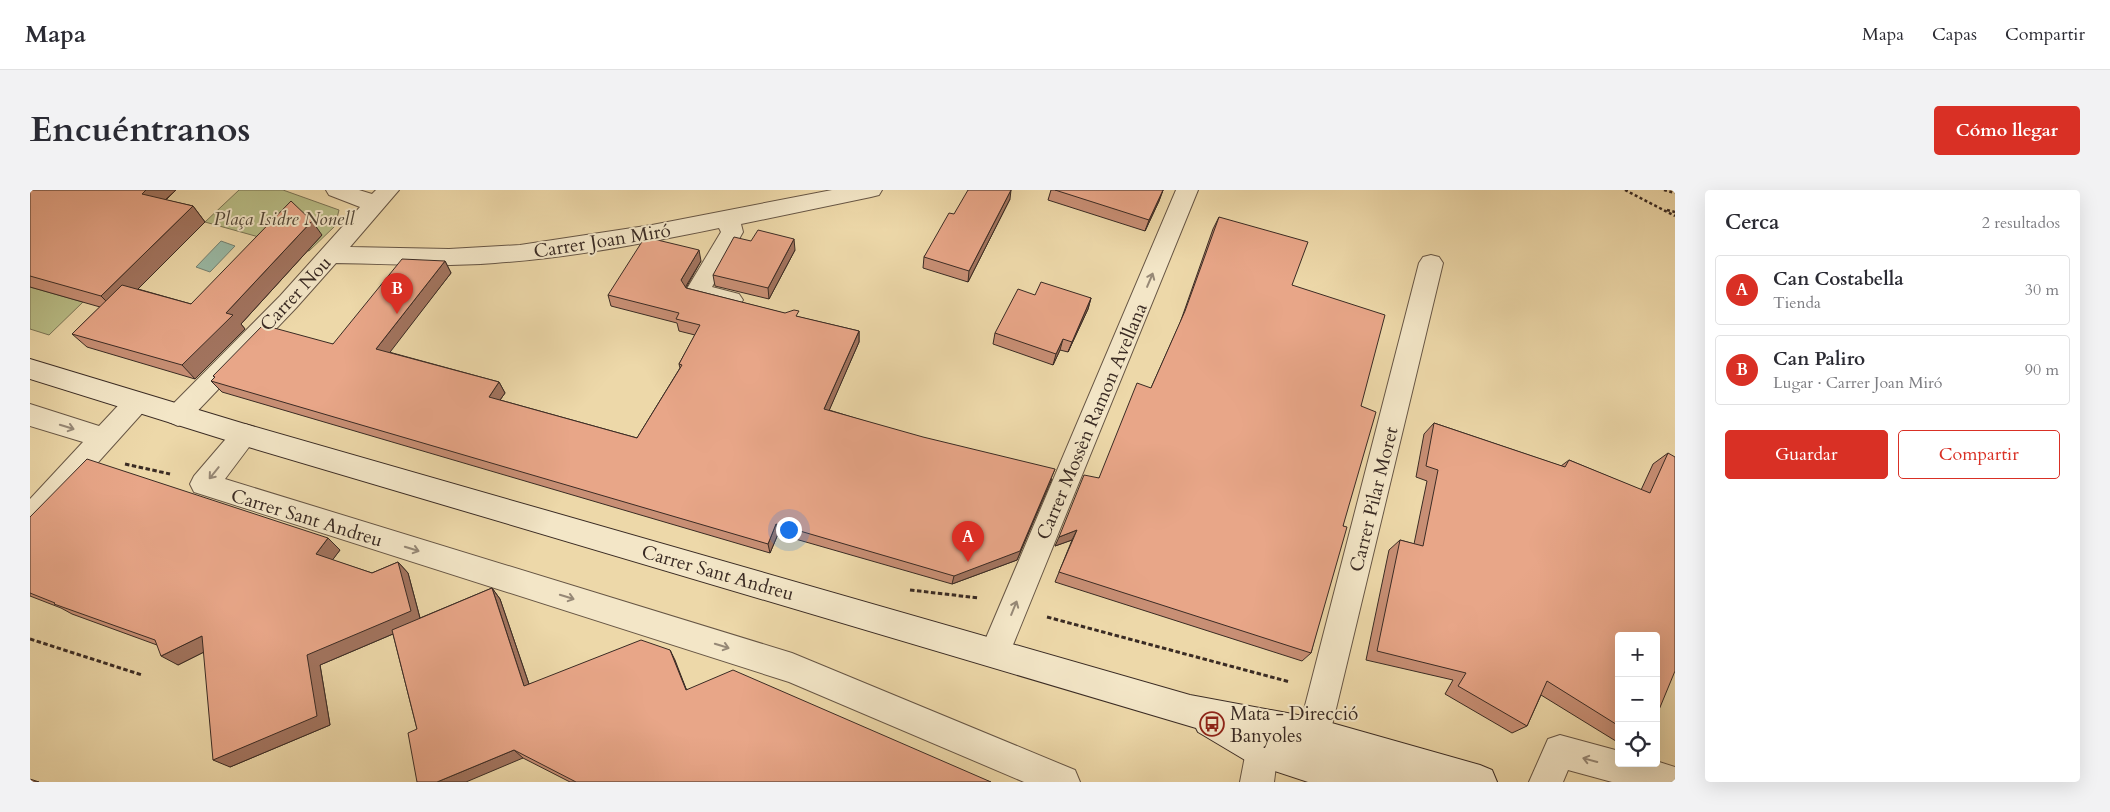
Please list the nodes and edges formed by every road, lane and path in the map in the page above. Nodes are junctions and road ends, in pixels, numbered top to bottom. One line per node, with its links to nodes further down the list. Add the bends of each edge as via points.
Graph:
1 (337, 190): 8 (street)
2 (871, 190): 7 (street, Carrer Joan Miró)
3 (1187, 190): 22 (street, Carrer Mossèn Ramon Avellana, one-way to 3)
4 (1624, 190): 9 (path)
5 (1664, 190): 6 (path)
6 (1675, 193)
7 (798, 196): 10 (street, Carrer Joan Miró)
8 (382, 197): 11 (street, Carrer Nou)
9 (1675, 214)
10 (728, 219): 11 (street, Carrer Joan Miró, via 617,240 518,253 433,257); 13 (street, via 732,232 697,292)
11 (330, 255): 17 (street, Carrer Nou)
12 (1431, 263): 26 (street, Carrer Pilar Moret)
13 (750, 304)
14 (30, 369): 15 (street, Carrer Sant Andreu)
15 (137, 402): 17 (street, Carrer Sant Andreu); 19 (street)
16 (30, 415): 19 (street, one-way to 19)
17 (178, 415): 18 (street, Carrer Sant Andreu)
18 (245, 435): 24 (street, Carrer Sant Andreu); 30 (street, Carrer Sant Andreu, one-way to 30, via 204,484 792,668)
19 (104, 438): 20 (street)
20 (30, 518)
21 (908, 590): 22 (path, via 984,598)
22 (1014, 608): 24 (street, Carrer Mossèn Ramon Avellana); 26 (path)
23 (30, 638): 25 (path)
24 (995, 652): 27 (street, Carrer Sant Andreu)
25 (142, 675)
26 (1325, 692): 28 (street, Carrer Pilar Moret)
27 (1190, 710): 28 (street, Carrer Sant Andreu); 29 (street, Carrer Sant Andreu)
28 (1311, 741): 29 (street); 33 (street); 34 (street, Carrer Sant Andreu)
29 (1262, 751): 31 (street); 32 (street, Carrer Sant Andreu)
30 (1063, 782)
31 (1257, 782)
32 (1360, 782)
33 (1426, 782)
34 (1480, 782)
35 (1546, 782): 36 (street, one-way to 35, via 1560,751)
36 (1671, 782)

